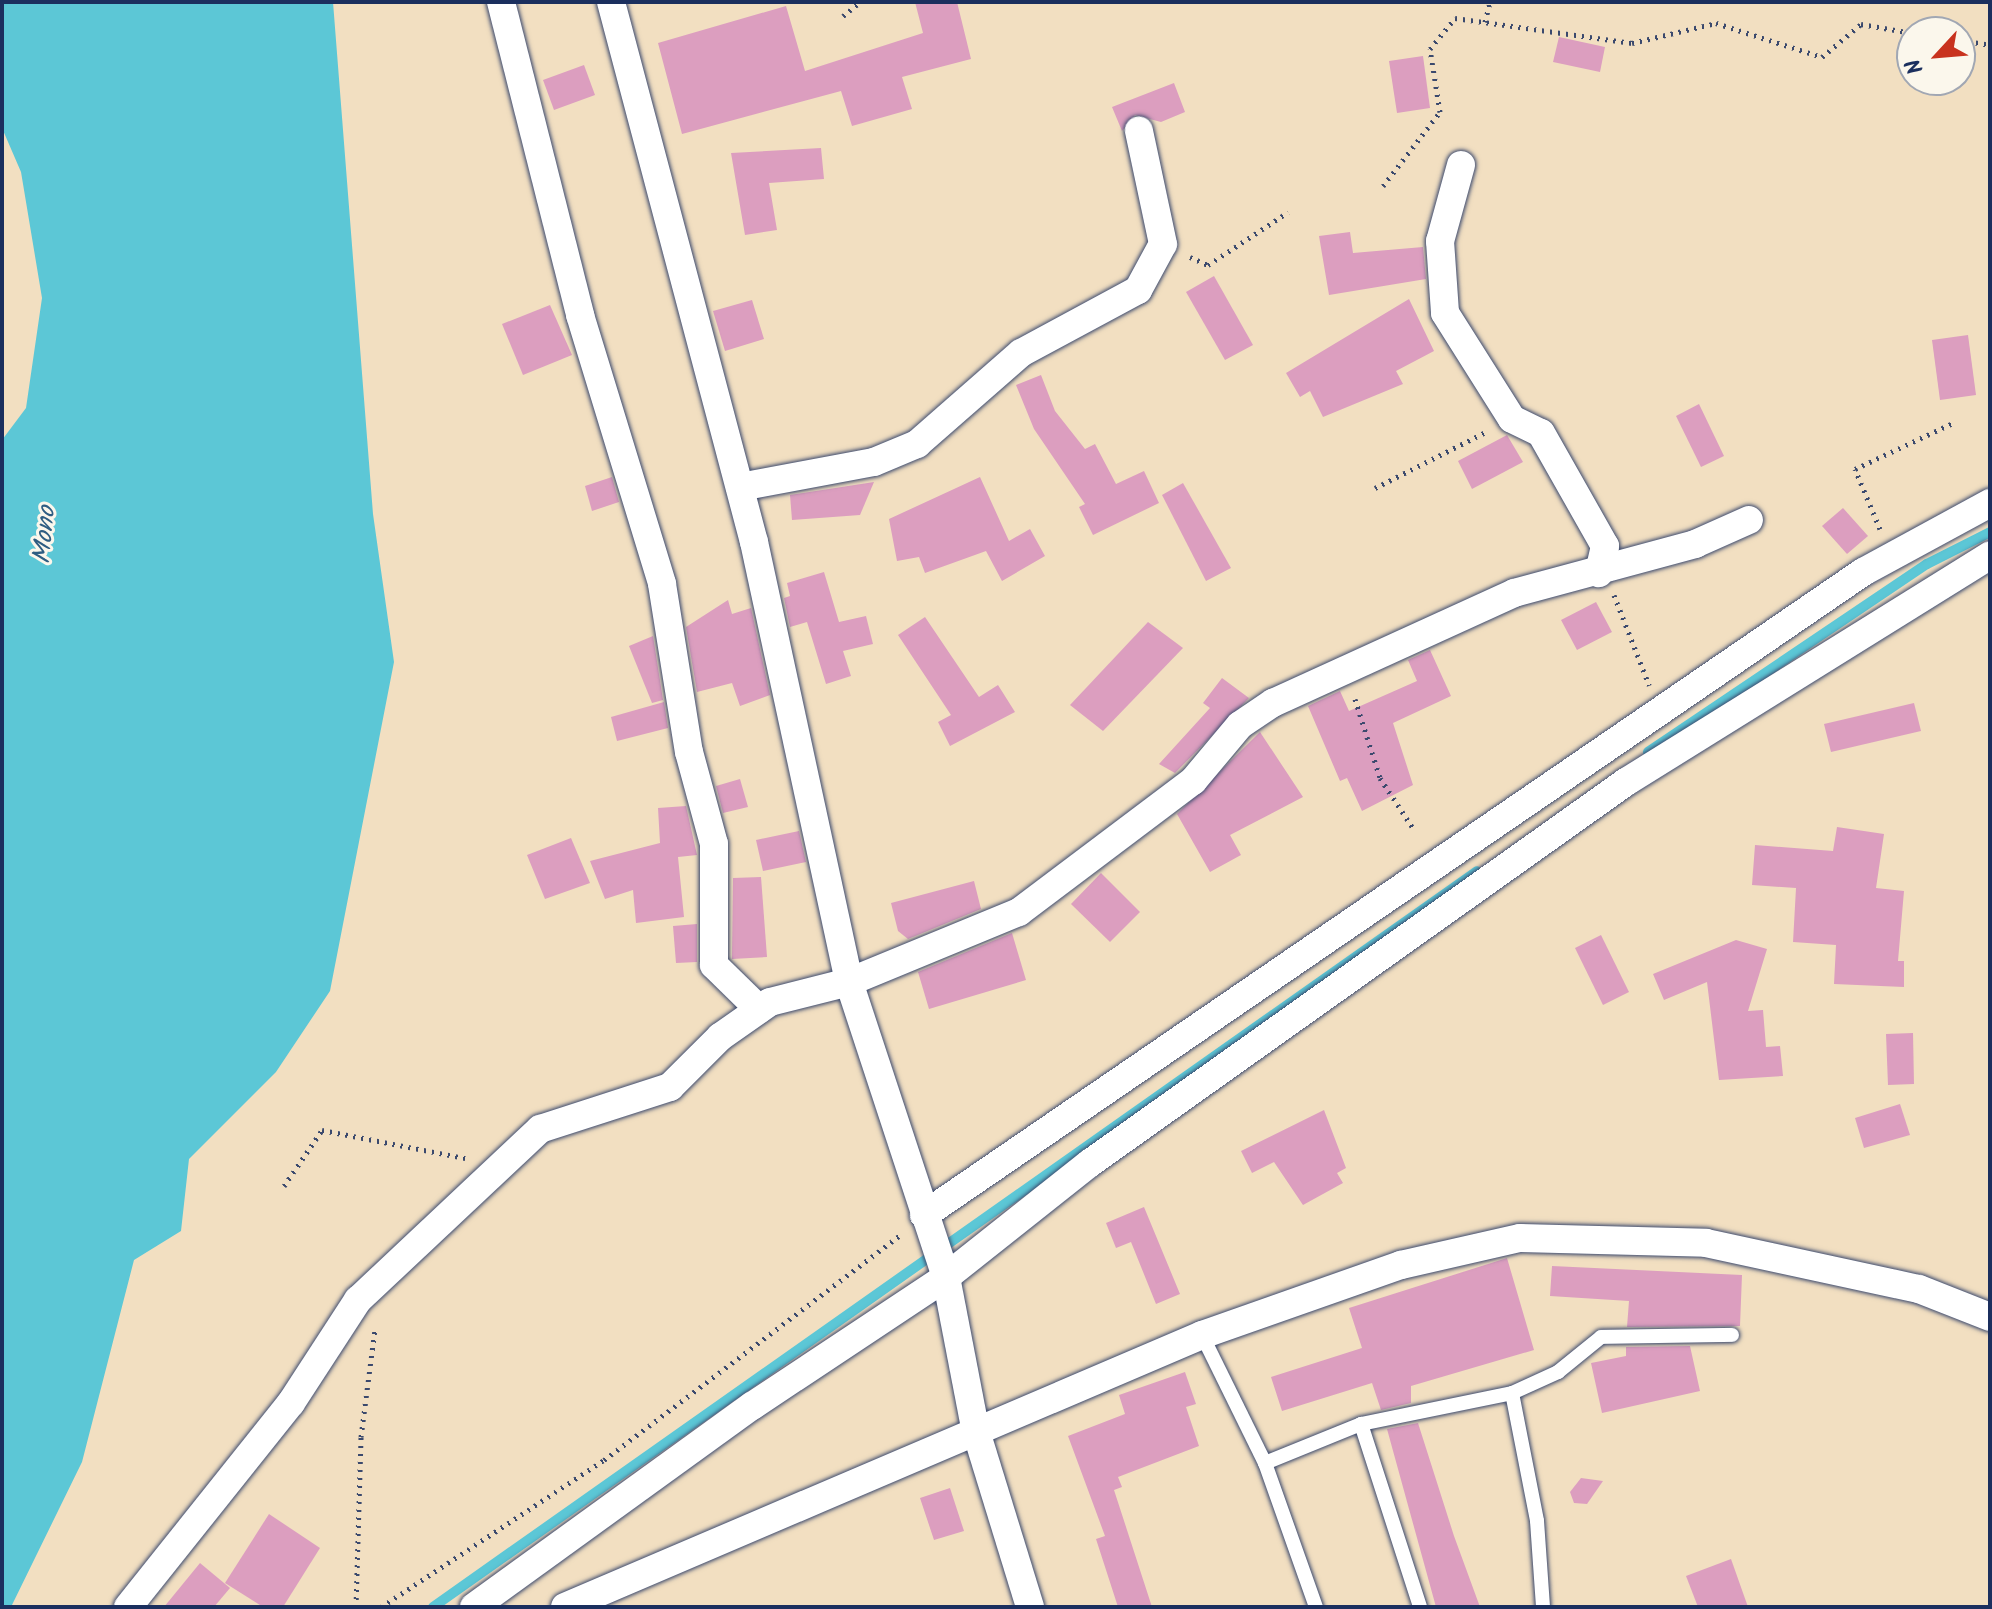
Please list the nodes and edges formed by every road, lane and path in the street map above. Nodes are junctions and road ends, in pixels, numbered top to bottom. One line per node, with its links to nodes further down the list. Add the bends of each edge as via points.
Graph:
1 (501, 2): 26 (street, via 580,315 662,584 689,752 714,844 714,965)
2 (611, 2): 15 (street)
3 (860, 2): 5 (path)
4 (1490, 2): 6 (path)
5 (843, 16)
6 (1485, 22): 7 (path, via 1632,43 1716,23 1822,57 1861,24); 10 (path, via 1455,18 1430,49 1440,112)
7 (1896, 30)
8 (1139, 131): 12 (street)
9 (1461, 165): 13 (street, via 1440,241 1445,313)
10 (1383, 186)
11 (1288, 212): 12 (path, via 1208,265)
12 (1163, 244): 15 (street, via 1138,290 1021,353 917,444 874,462)
13 (1512, 419): 16 (path); 21 (street, via 1541,433 1605,546)
14 (1955, 422): 20 (path, via 1855,469)
15 (740, 487): 25 (street)
16 (1375, 488)
17 (1990, 503): 20 (street)
18 (1749, 520): 21 (street, via 1695,544 1620,558)
19 (1990, 555): 30 (street, via 1626,782 1103,1153)
20 (1891, 556): 23 (street)
21 (1599, 573): 22 (street, via 1514,593); 23 (path, via 1624,610 1636,662)
22 (1346, 671): 24 (path, via 1380,778); 25 (street, via 1240,725 1193,781 1019,912)
23 (1663, 710): 29 (street)
24 (1413, 828)
25 (849, 982): 26 (street); 29 (street)
26 (759, 1009): 27 (street, via 670,1087 540,1129)
27 (498, 1163): 28 (path, via 322,1130); 31 (street)
28 (284, 1186)
29 (924, 1215): 30 (street); 41 (path, via 838,1289 604,1460)
30 (946, 1277): 37 (street); 42 (street, via 752,1406)
31 (358, 1300): 39 (street, via 291,1403); 40 (path, via 373,1314 376,1341 361,1437)
32 (1990, 1317): 33 (street, via 1919,1289 1706,1243 1520,1238 1401,1265)
33 (1202, 1335): 37 (street); 38 (lane)
34 (1732, 1335): 35 (lane, via 1601,1337 1558,1372)
35 (1512, 1393): 36 (lane); 47 (lane, via 1537,1521)
36 (1361, 1424): 38 (lane); 46 (lane)
37 (975, 1428): 43 (street); 44 (street)
38 (1265, 1463): 45 (lane)
39 (128, 1607)
40 (356, 1607)
41 (381, 1607)
42 (474, 1607)
43 (565, 1607)
44 (1030, 1607)
45 (1316, 1607)
46 (1420, 1607)
47 (1543, 1607)

